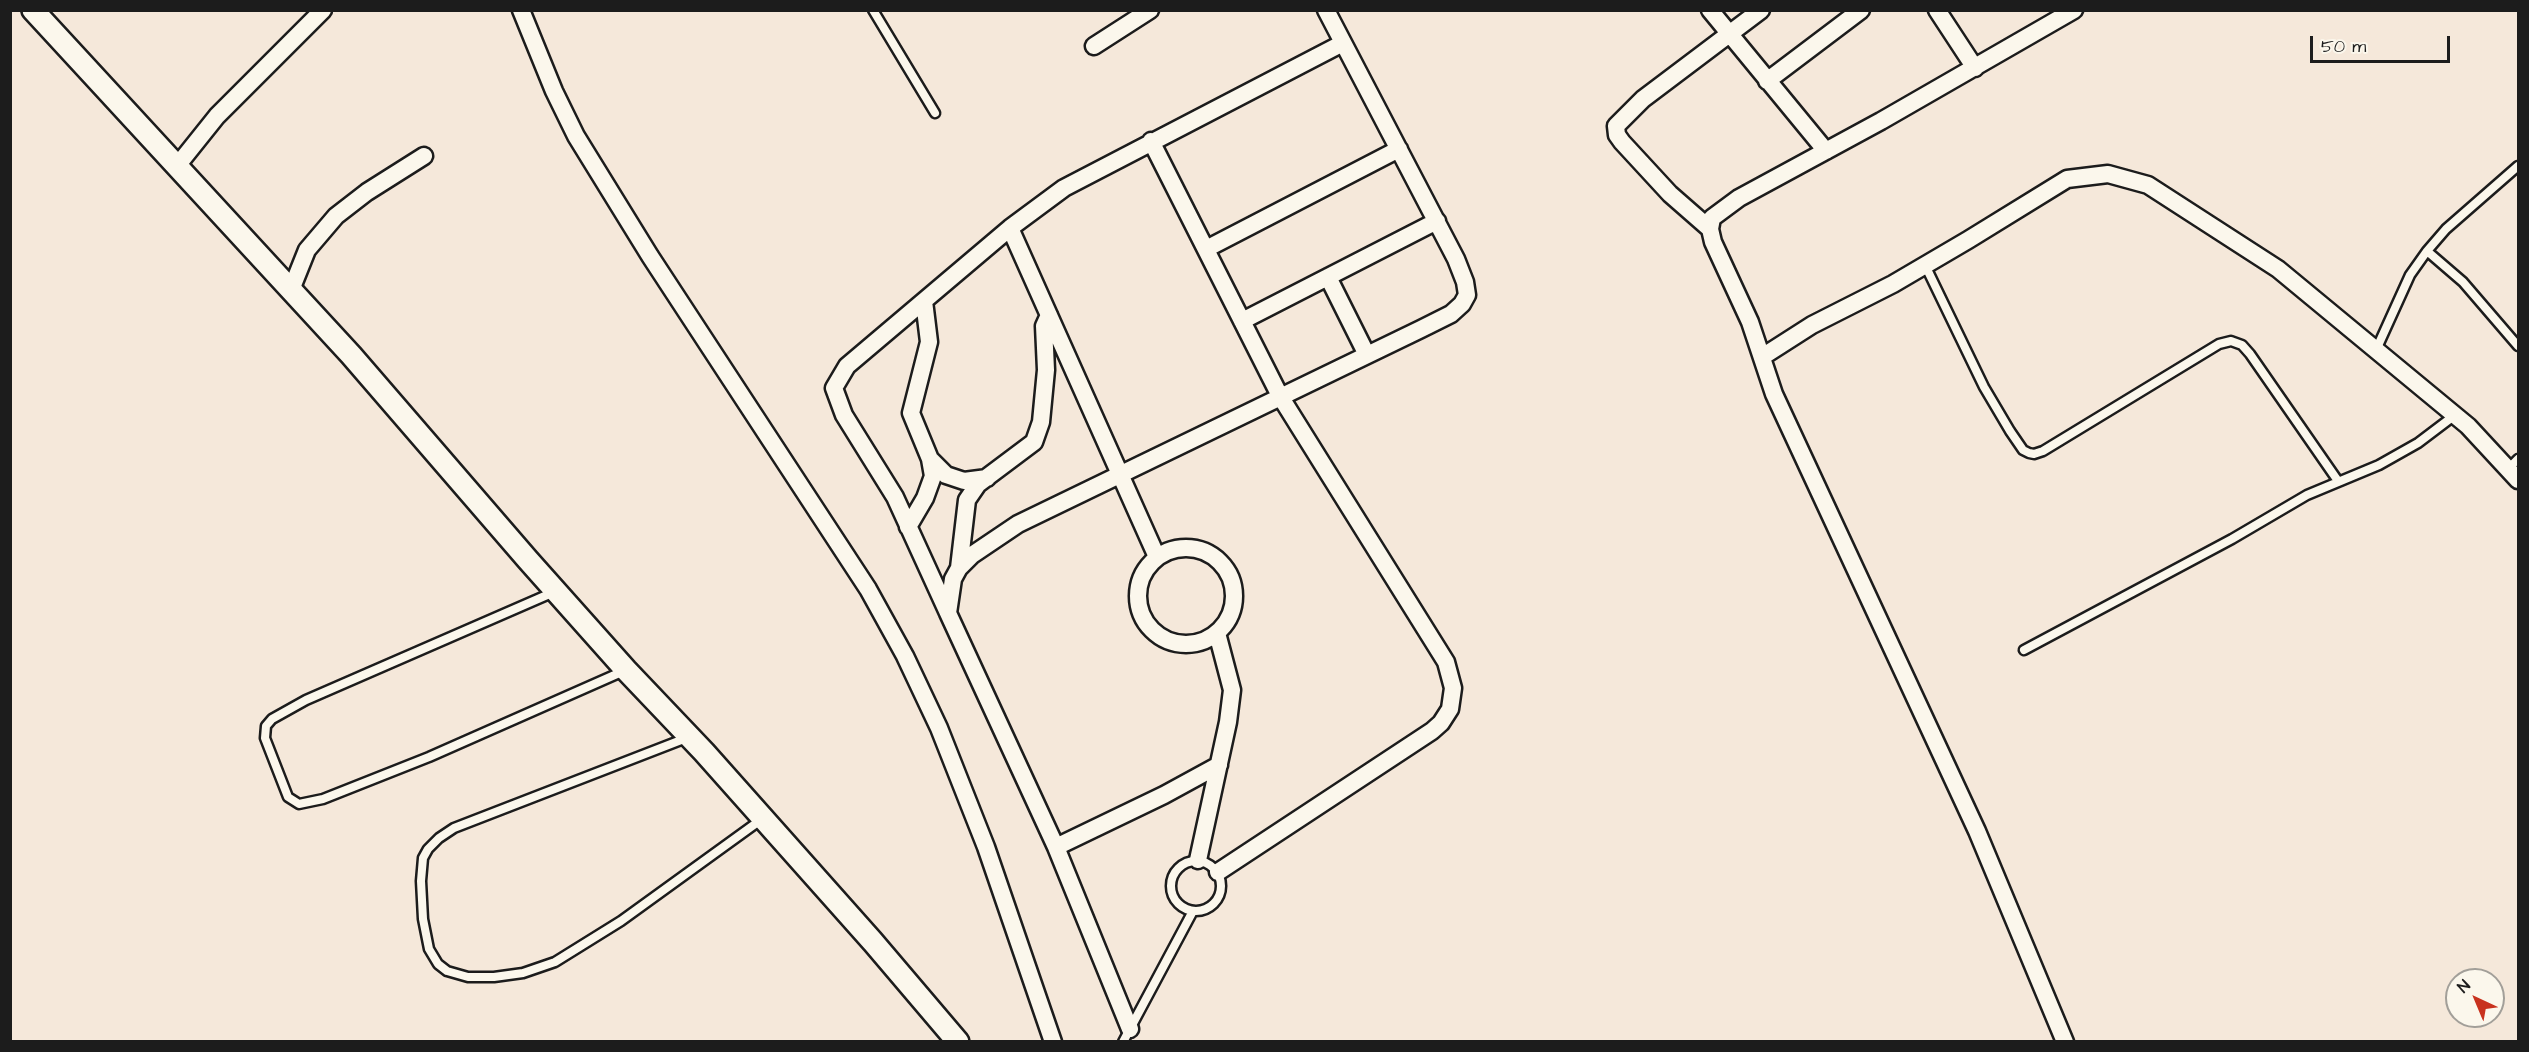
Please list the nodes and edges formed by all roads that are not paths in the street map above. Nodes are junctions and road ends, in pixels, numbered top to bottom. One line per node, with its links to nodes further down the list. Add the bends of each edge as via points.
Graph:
1 (33, 10): 22 (street)
2 (323, 10): 22 (street, via 217,116)
3 (521, 10): 63 (street, via 576,136 868,589 905,656 939,728 986,847)
4 (873, 10): 17 (lane)
5 (1150, 10): 14 (street)
6 (1326, 10): 13 (street)
7 (1710, 10): 12 (street)
8 (1761, 10): 12 (street)
9 (1861, 10): 16 (street)
10 (1937, 10): 15 (street)
11 (2074, 10): 15 (street)
12 (1729, 33): 16 (street); 26 (street, via 1643,99 1619,121 1616,131 1670,194)
13 (1343, 43): 18 (street); 19 (street)
14 (1094, 46)
15 (1975, 68): 20 (street)
16 (1767, 81): 20 (street)
17 (935, 113)
18 (1151, 141): 25 (street, via 1064,188); 27 (street)
19 (1399, 149): 24 (street); 27 (street)
20 (1826, 151): 26 (street, via 1721,209)
21 (424, 156): 31 (street, via 336,216 307,250)
22 (177, 166): 31 (street)
23 (2518, 166): 28 (lane)
24 (1437, 221): 30 (street); 37 (street, via 1456,259 1467,295 1450,314)
25 (1010, 228): 32 (street); 33 (street)
26 (1710, 229): 38 (street)
27 (1206, 249): 34 (street)
28 (2427, 251): 35 (lane, via 2463,282); 36 (lane, via 2410,274)
29 (1925, 265): 36 (street, via 2067,179 2108,174 2148,185 2278,269); 38 (street); 45 (lane, via 1984,387 2023,450 2034,454 2043,451 2219,344 2231,341 2250,354)
30 (1328, 277): 34 (street); 37 (street)
31 (291, 290): 49 (street)
32 (924, 301): 41 (street, via 928,342 911,413); 46 (street, via 847,366 834,388 844,415 895,497)
33 (1049, 315): 43 (street); 44 (street, via 1044,326 1046,370 1041,422 1034,442)
34 (1242, 321): 39 (street)
35 (2518, 345)
36 (2376, 350): 40 (street)
37 (1367, 354): 39 (street)
38 (1762, 357): 64 (street, via 1774,394 1977,831)
39 (1280, 396): 43 (street); 59 (street, via 1446,662 1453,688 1450,710 1441,723)
40 (2455, 415): 42 (street); 45 (lane, via 2418,443 2379,465)
41 (930, 459): 44 (street, via 946,475 964,481); 46 (street, via 933,476)
42 (2515, 469)
43 (1120, 476): 47 (street); 48 (street, via 1018,524)
44 (987, 478): 48 (street, via 967,500)
45 (2338, 481): 52 (lane)
46 (908, 527): 50 (street)
47 (1157, 557): 51 (street, via 1188,548 1218,560 1233,588 1230,612); 51 (street, via 1145,569 1138,585 1143,619 1154,633 1185,645)
48 (959, 568): 50 (street, via 953,579)
49 (556, 591): 53 (street); 53 (lane, via 306,700 272,719 266,726 265,738 288,797 299,804 323,799)
50 (948, 614): 57 (street)
51 (1217, 633): 55 (street, via 1232,690)
52 (2024, 650)
53 (626, 670): 54 (street)
54 (690, 737): 56 (street); 56 (lane, via 454,828 439,838 423,858 421,880 429,949 438,964 468,977 494,977 523,973 555,962 621,921)
55 (1219, 765): 57 (street); 58 (street)
56 (762, 819): 62 (street)
57 (1056, 847): 61 (street)
58 (1198, 860): 59 (lane); 60 (lane, via 1182,864 1170,887 1178,904)
59 (1218, 872): 60 (lane, via 1218,899 1203,910)
60 (1193, 911): 61 (lane)
61 (1126, 1035)
62 (958, 1041)
63 (1053, 1041)
64 (2065, 1041)

